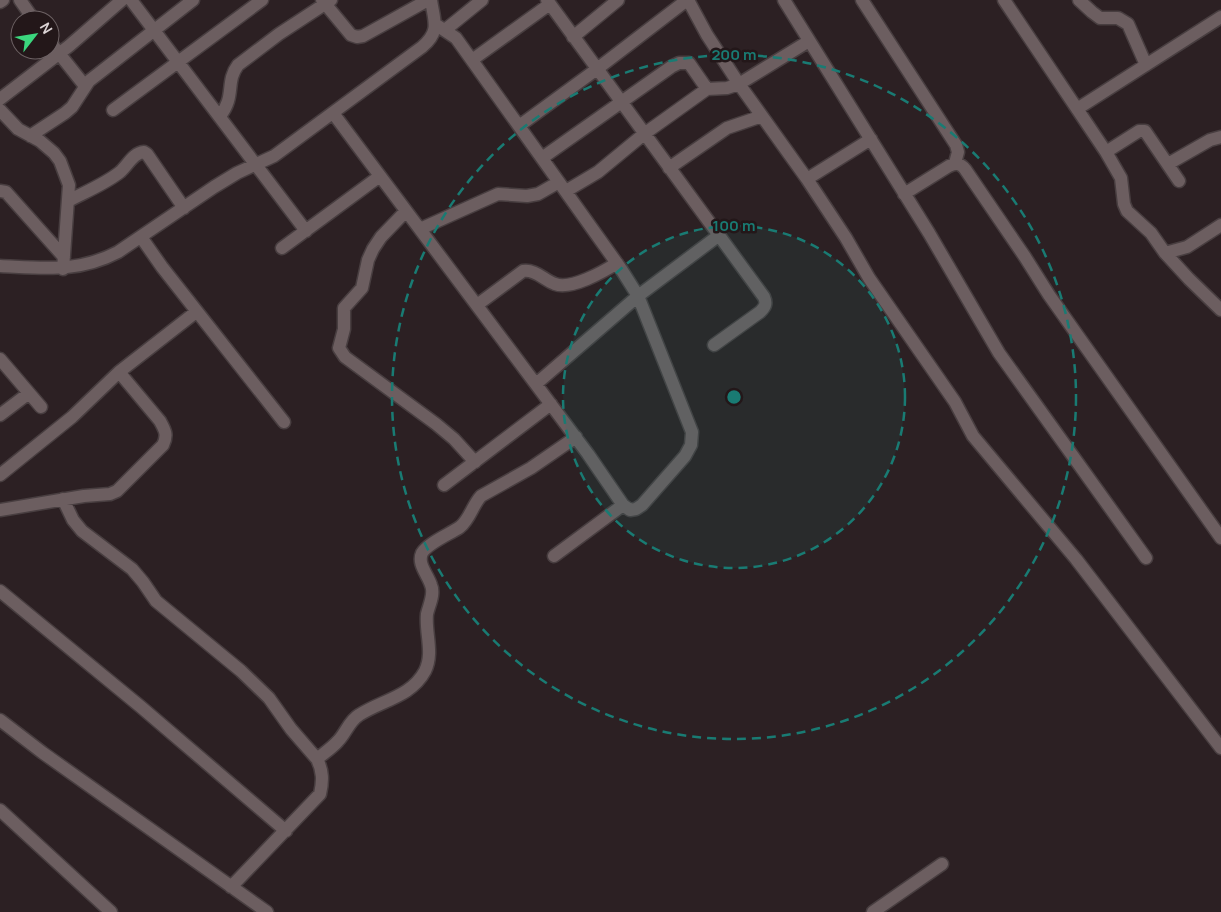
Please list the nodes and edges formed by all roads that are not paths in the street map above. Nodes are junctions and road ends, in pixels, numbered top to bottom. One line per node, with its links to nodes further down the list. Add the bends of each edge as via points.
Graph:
1 (3, 0): 15 (street)
2 (122, 0): 22 (street)
3 (131, 0): 19 (street)
4 (193, 0): 19 (street)
5 (262, 0): 25 (street)
6 (429, 0): 14 (street, via 357,37 351,35); 18 (street)
7 (482, 0): 18 (street)
8 (618, 0): 20 (street)
9 (687, 0): 27 (street); 28 (street)
10 (784, 0): 21 (street)
11 (862, 0): 46 (street, via 956,145)
12 (1004, 0): 33 (street)
13 (1079, 0): 26 (street, via 1100,18 1118,18 1128,24)
14 (326, 1): 37 (street, via 238,65 231,78 230,100)
15 (0, 2)
16 (548, 2): 20 (street); 24 (street)
17 (1220, 20): 26 (street)
18 (440, 27): 24 (street, via 456,38); 36 (street, via 426,44)
19 (154, 30): 25 (street); 29 (street)
20 (573, 37): 27 (street)
21 (809, 40): 28 (street); 43 (street)
22 (60, 54): 29 (street)
23 (52, 60): 31 (street)
24 (472, 60): 39 (street)
25 (179, 63): 35 (street); 37 (street)
26 (1146, 65): 33 (street)
27 (597, 69): 32 (street); 39 (street)
28 (739, 84): 30 (street); 38 (street)
29 (84, 86): 41 (street, via 72,107)
30 (707, 89): 32 (street, via 692,66 685,62 671,67); 40 (street)
31 (0, 99)
32 (621, 102): 40 (street); 45 (street)
33 (1077, 109): 44 (street)
34 (0, 110): 41 (street, via 18,129)
35 (113, 110)
36 (333, 113): 47 (street, via 274,156); 50 (street)
37 (220, 116): 47 (street)
38 (762, 116): 49 (street, via 727,128); 51 (street)
39 (519, 126): 45 (street)
40 (644, 134): 49 (street); 53 (street, via 603,169)
41 (30, 136): 56 (street, via 47,146 60,161 69,185)
42 (1221, 137): 48 (street)
43 (870, 140): 51 (street); 55 (street)
44 (1106, 152): 48 (street, via 1139,131 1145,131); 65 (street, via 1120,178 1127,211 1151,233)
45 (542, 158): 53 (street)
46 (955, 163): 55 (street); 89 (street, via 965,169 1049,295)
47 (257, 164): 57 (street, via 236,173); 61 (street)
48 (1168, 164): 52 (street)
49 (669, 168): 62 (street)
50 (380, 176): 58 (street); 61 (street)
51 (807, 179): 94 (street, via 869,278 955,402 973,436 1076,559)
52 (1179, 181)
53 (562, 186): 60 (street, via 528,196 498,194); 67 (street)
54 (0, 191): 66 (street, via 6,192)
55 (904, 194): 91 (street, via 999,353)
56 (68, 201): 57 (street, via 110,178 144,152); 66 (street)
57 (184, 208): 63 (street)
58 (406, 211): 60 (street); 83 (street, via 373,249 362,288 344,308 344,329 339,348 345,357 454,439)
59 (1221, 225): 65 (street, via 1187,247)
60 (420, 229): 70 (street)
61 (306, 230): 64 (street)
62 (718, 236): 69 (street); 73 (street, via 766,302 760,312)
63 (141, 238): 66 (street, via 87,265); 72 (street)
64 (282, 248)
65 (1166, 253): 71 (street)
66 (64, 263): 68 (street)
67 (617, 263): 69 (street); 70 (street, via 597,275 563,286 529,270 523,271)
68 (0, 266)
69 (638, 296): 76 (street); 87 (street, via 692,432 691,445 685,456 642,505 630,510)
70 (477, 305): 76 (street)
71 (1221, 310)
72 (196, 312): 75 (street); 81 (street)
73 (714, 345)
74 (0, 358): 77 (street)
75 (120, 372): 84 (street, via 72,417); 86 (street, via 160,421 167,438 117,491)
76 (536, 384): 78 (street)
77 (29, 392): 79 (street); 80 (street)
78 (551, 404): 82 (street); 83 (street)
79 (41, 407)
80 (0, 415)
81 (284, 422)
82 (576, 437): 87 (street); 95 (street, via 531,468 481,496 467,520 421,554 420,562 433,590 426,620 429,653 425,671 409,689 352,720 339,740)
83 (475, 462): 85 (street)
84 (0, 475)
85 (444, 485)
86 (63, 499): 88 (street); 95 (street, via 82,531 132,569 156,601 269,698)
87 (623, 505): 90 (street)
88 (0, 510)
89 (1221, 538)
90 (554, 556)
91 (1146, 558)
92 (0, 591): 97 (street)
93 (0, 720): 99 (street)
94 (1221, 748)
95 (317, 759): 97 (street, via 323,783 320,794)
96 (0, 810): 100 (street)
97 (286, 831): 99 (street)
98 (942, 864): 102 (street)
99 (231, 887): 101 (street)
100 (111, 912)
101 (267, 912)
102 (873, 912)

